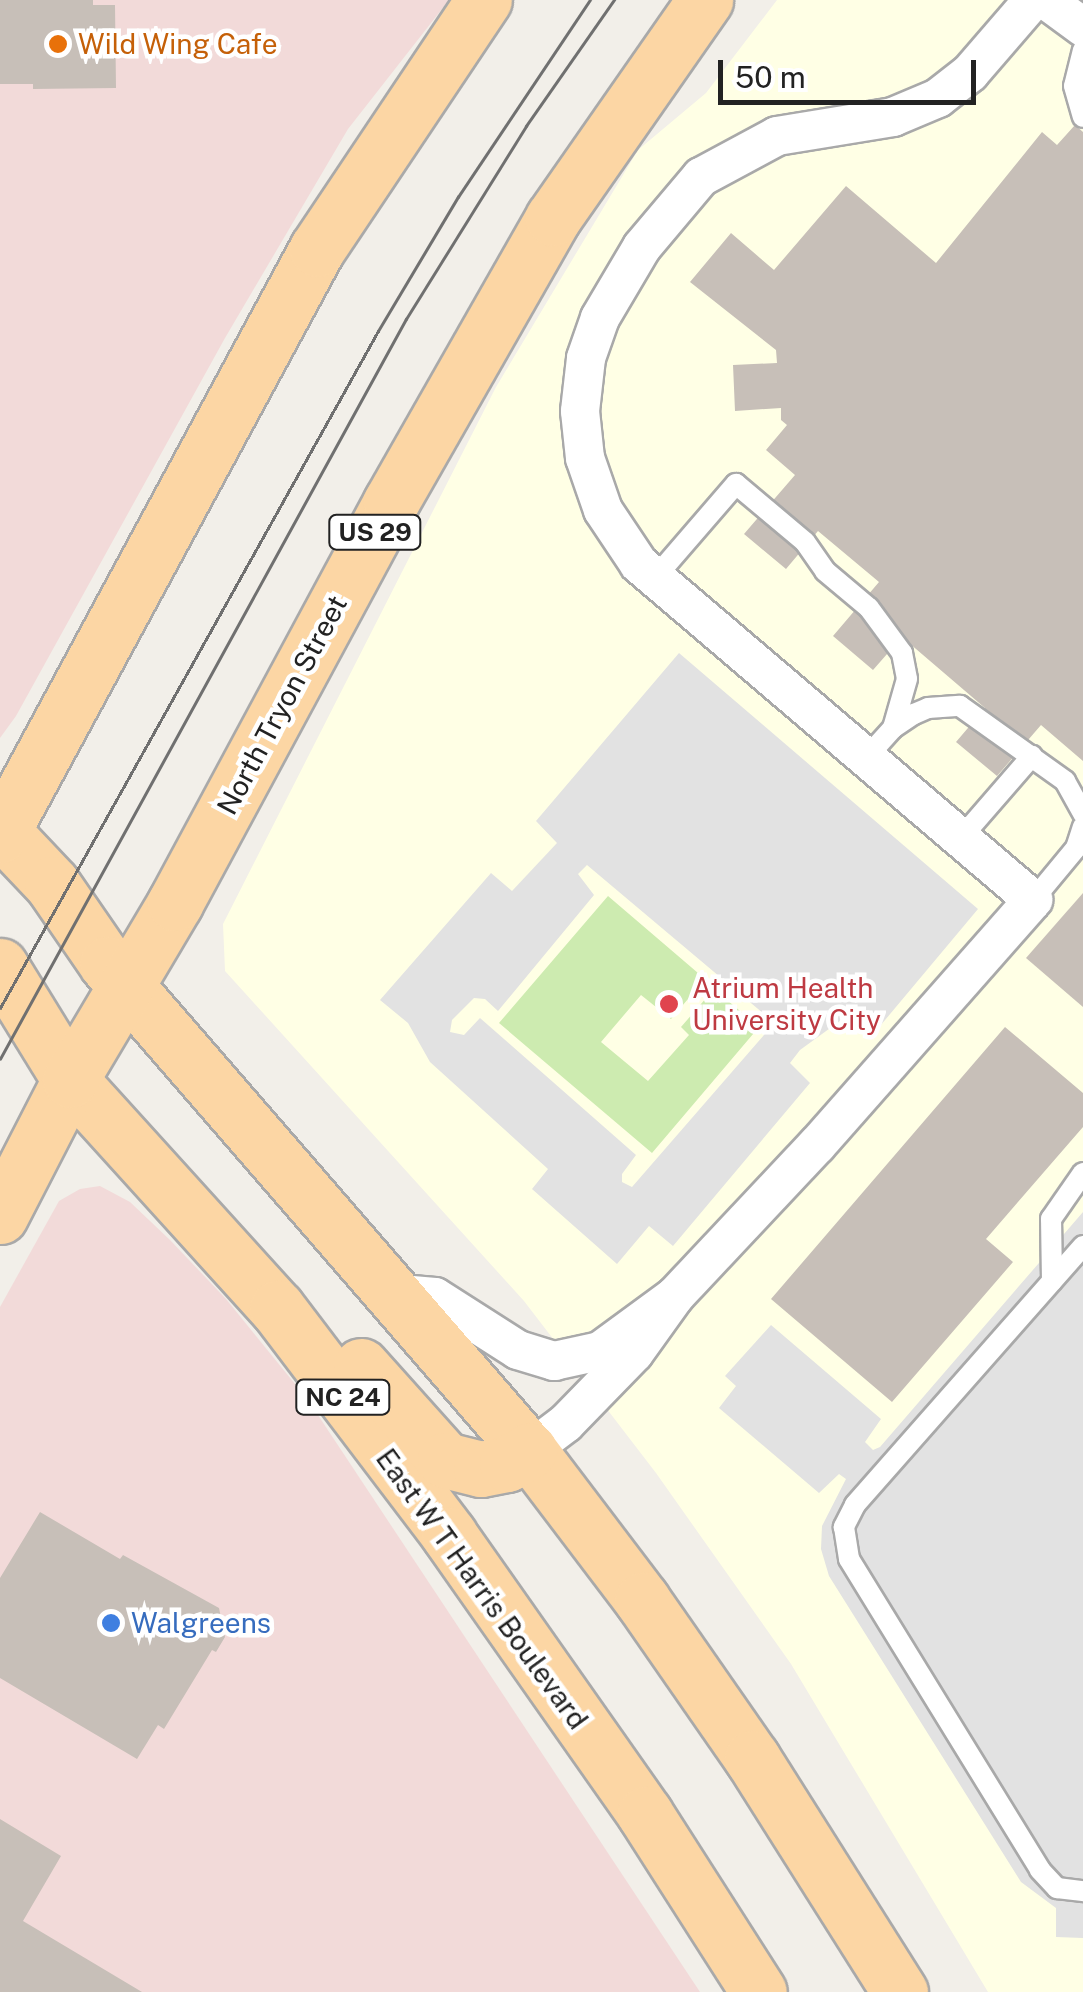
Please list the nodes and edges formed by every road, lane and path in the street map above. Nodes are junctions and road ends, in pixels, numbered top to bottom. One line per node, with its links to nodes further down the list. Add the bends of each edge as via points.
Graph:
1 (484, 0): 14 (main road, via 317,248)
2 (705, 0): 18 (main road, North Tryon Street / US 29, via 552,218)
3 (1033, 0): 8 (street, via 970,73 938,98 893,117 800,129 747,149 701,177 642,247 593,336 581,384 580,433 603,510)
4 (1046, 0): 5 (street)
5 (1083, 27)
6 (1083, 50): 7 (lane, via 1074,86)
7 (1083, 117)
8 (653, 580): 9 (lane, via 736,484 805,542 902,652 907,679); 11 (street)
9 (893, 728): 10 (lane, via 928,708 960,706); 11 (lane)
10 (1032, 756): 12 (lane, via 1065,781); 15 (lane)
11 (864, 759): 15 (street)
12 (1083, 814)
13 (1083, 827): 16 (lane, via 1076,848)
14 (1, 832): 18 (main road, via 52,884)
15 (960, 838): 16 (street)
16 (1033, 900): 25 (street)
17 (0, 966): 19 (main road, East W T Harris Boulevard / NC 24)
18 (127, 986): 19 (main road, North Tryon Street / US 29); 24 (main road)
19 (70, 1080): 21 (main road, North Tryon Street / US 29); 26 (main road, East W T Harris Boulevard / NC 24)
20 (1083, 1173): 23 (lane, via 1051,1219)
21 (0, 1216)
22 (1083, 1246): 23 (lane)
23 (1052, 1282): 29 (lane, via 855,1504 844,1542 1049,1882)
24 (389, 1293): 25 (street, via 435,1298 518,1350 554,1361 590,1356); 27 (main road)
25 (675, 1296): 27 (street, via 634,1353)
26 (277, 1308): 27 (main road, via 348,1351 446,1460 497,1467); 28 (main road, East W T Harris Boulevard / NC 24, via 449,1535)
27 (529, 1452): 32 (main road, via 718,1708)
28 (645, 1814): 30 (main road, East W T Harris Boulevard / NC 24); 31 (main road, via 738,1910)
29 (1083, 1890)
30 (759, 1992)
31 (801, 1992)
32 (900, 1992)

